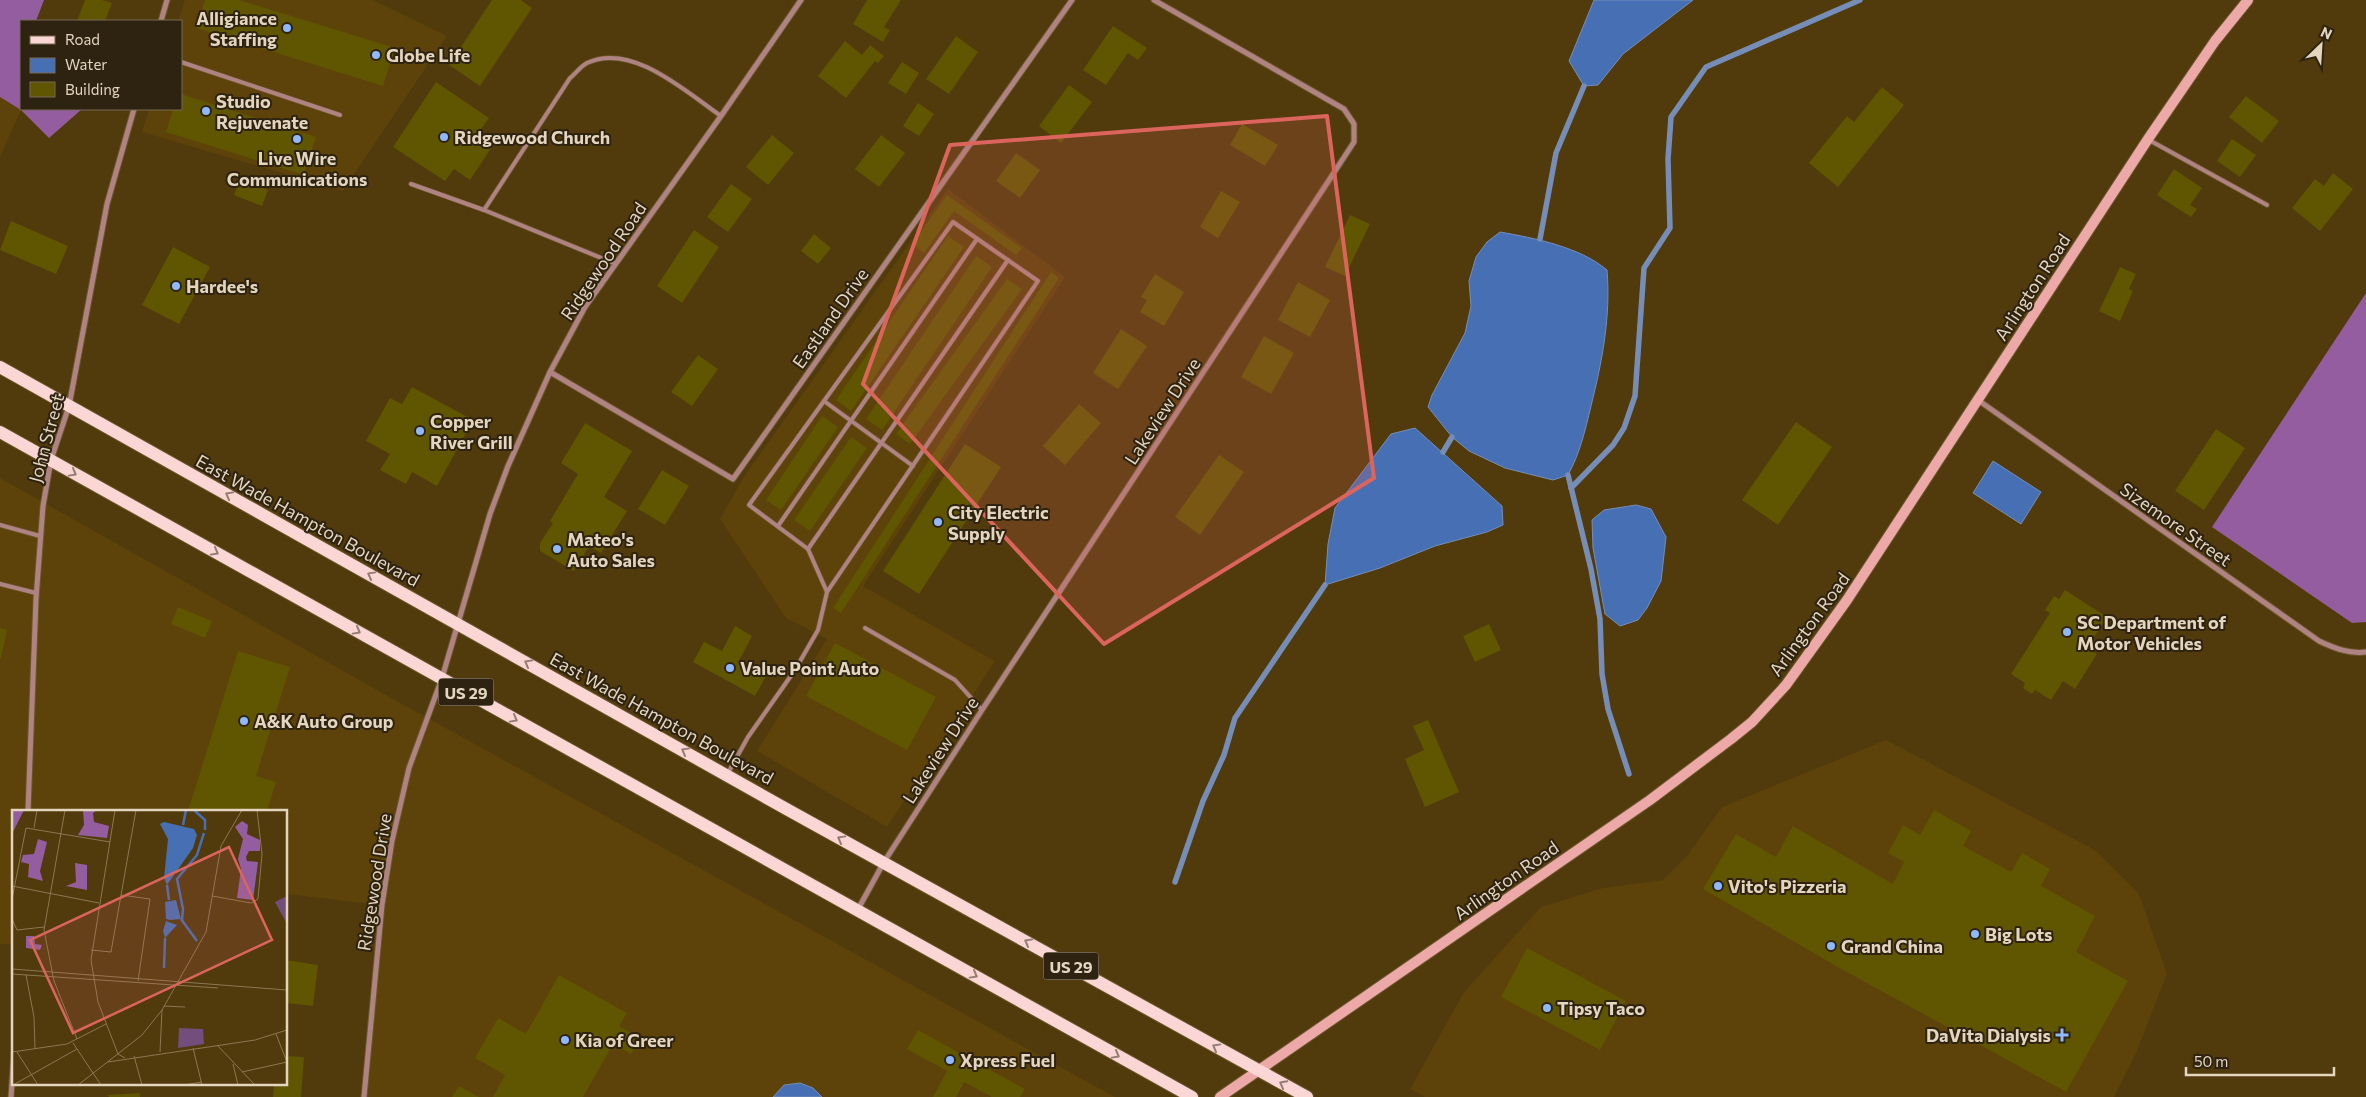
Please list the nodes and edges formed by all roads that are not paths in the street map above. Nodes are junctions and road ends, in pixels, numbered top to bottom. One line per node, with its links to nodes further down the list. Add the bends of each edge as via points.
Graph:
1 (167, 0): 6 (street)
2 (800, 0): 10 (street, Ridgewood Road)
3 (1072, 0): 19 (street, Eastland Drive, via 733,479)
4 (1154, 0): 39 (street, Lakeview Drive, via 1344,109 1354,124 1354,142)
5 (2248, 0): 11 (main road, Arlington Road, via 2215,41)
6 (161, 20)
7 (182, 62): 9 (lane)
8 (134, 110): 22 (street, John Street, via 107,204)
9 (340, 115)
10 (721, 116): 14 (lane, via 661,75 626,58 602,58 586,63 570,78); 17 (street, Ridgewood Road)
11 (2148, 139): 13 (lane); 20 (main road, Arlington Road)
12 (411, 184): 14 (lane)
13 (2268, 205)
14 (484, 210): 17 (lane)
15 (977, 240): 16 (lane); 21 (lane, via 953,222); 23 (lane)
16 (1008, 260): 25 (lane); 27 (lane, via 1038,282)
17 (616, 264): 19 (street, Ridgewood Road, via 585,307)
18 (0, 367): 22 (main road, East Wade Hampton Boulevard / US 29)
19 (550, 372): 35 (street, Ridgewood Road, via 490,514)
20 (1978, 400): 37 (street, Sizemore Street, via 2319,641 2337,649); 44 (main road, Arlington Road, via 1817,643 1786,685 1752,722 1650,800)
21 (824, 402): 23 (lane); 29 (lane, via 750,505)
22 (69, 406): 26 (street, John Street); 35 (main road, East Wade Hampton Boulevard / US 29, one-way to 22)
23 (851, 421): 25 (lane); 29 (lane)
24 (0, 432): 26 (main road, US 29)
25 (882, 443): 27 (lane); 31 (lane)
26 (51, 460): 30 (street, John Street); 38 (main road, US 29, one-way to 38)
27 (913, 466): 33 (lane)
28 (0, 525): 30 (lane)
29 (778, 526): 31 (lane)
30 (40, 536): 34 (street, John Street)
31 (808, 549): 33 (lane)
32 (0, 584): 34 (lane)
33 (827, 592): 40 (lane, via 818,630)
34 (36, 593): 41 (street, John Street)
35 (458, 623): 38 (street, Ridgewood Road); 40 (main road, East Wade Hampton Boulevard / US 29, one-way to 35)
36 (866, 628): 39 (lane, via 955,680)
37 (2366, 652)
38 (442, 678): 43 (main road, US 29, one-way to 43); 47 (street, Ridgewood Drive, via 410,768 392,841 382,905)
39 (982, 710): 42 (street, Lakeview Drive)
40 (727, 775): 42 (main road, East Wade Hampton Boulevard / US 29, one-way to 40)
41 (28, 810)
42 (884, 862): 43 (street, Lakeview Drive); 44 (main road, East Wade Hampton Boulevard / US 29, one-way to 42)
43 (857, 911): 48 (main road, US 29, one-way to 48)
44 (1258, 1071): 49 (main road, Arlington Road); 50 (main road, East Wade Hampton Boulevard / US 29, one-way to 44)
45 (12, 1083): 46 (street)
46 (11, 1097)
47 (364, 1097)
48 (1192, 1097)
49 (1220, 1097)
50 (1307, 1097)

